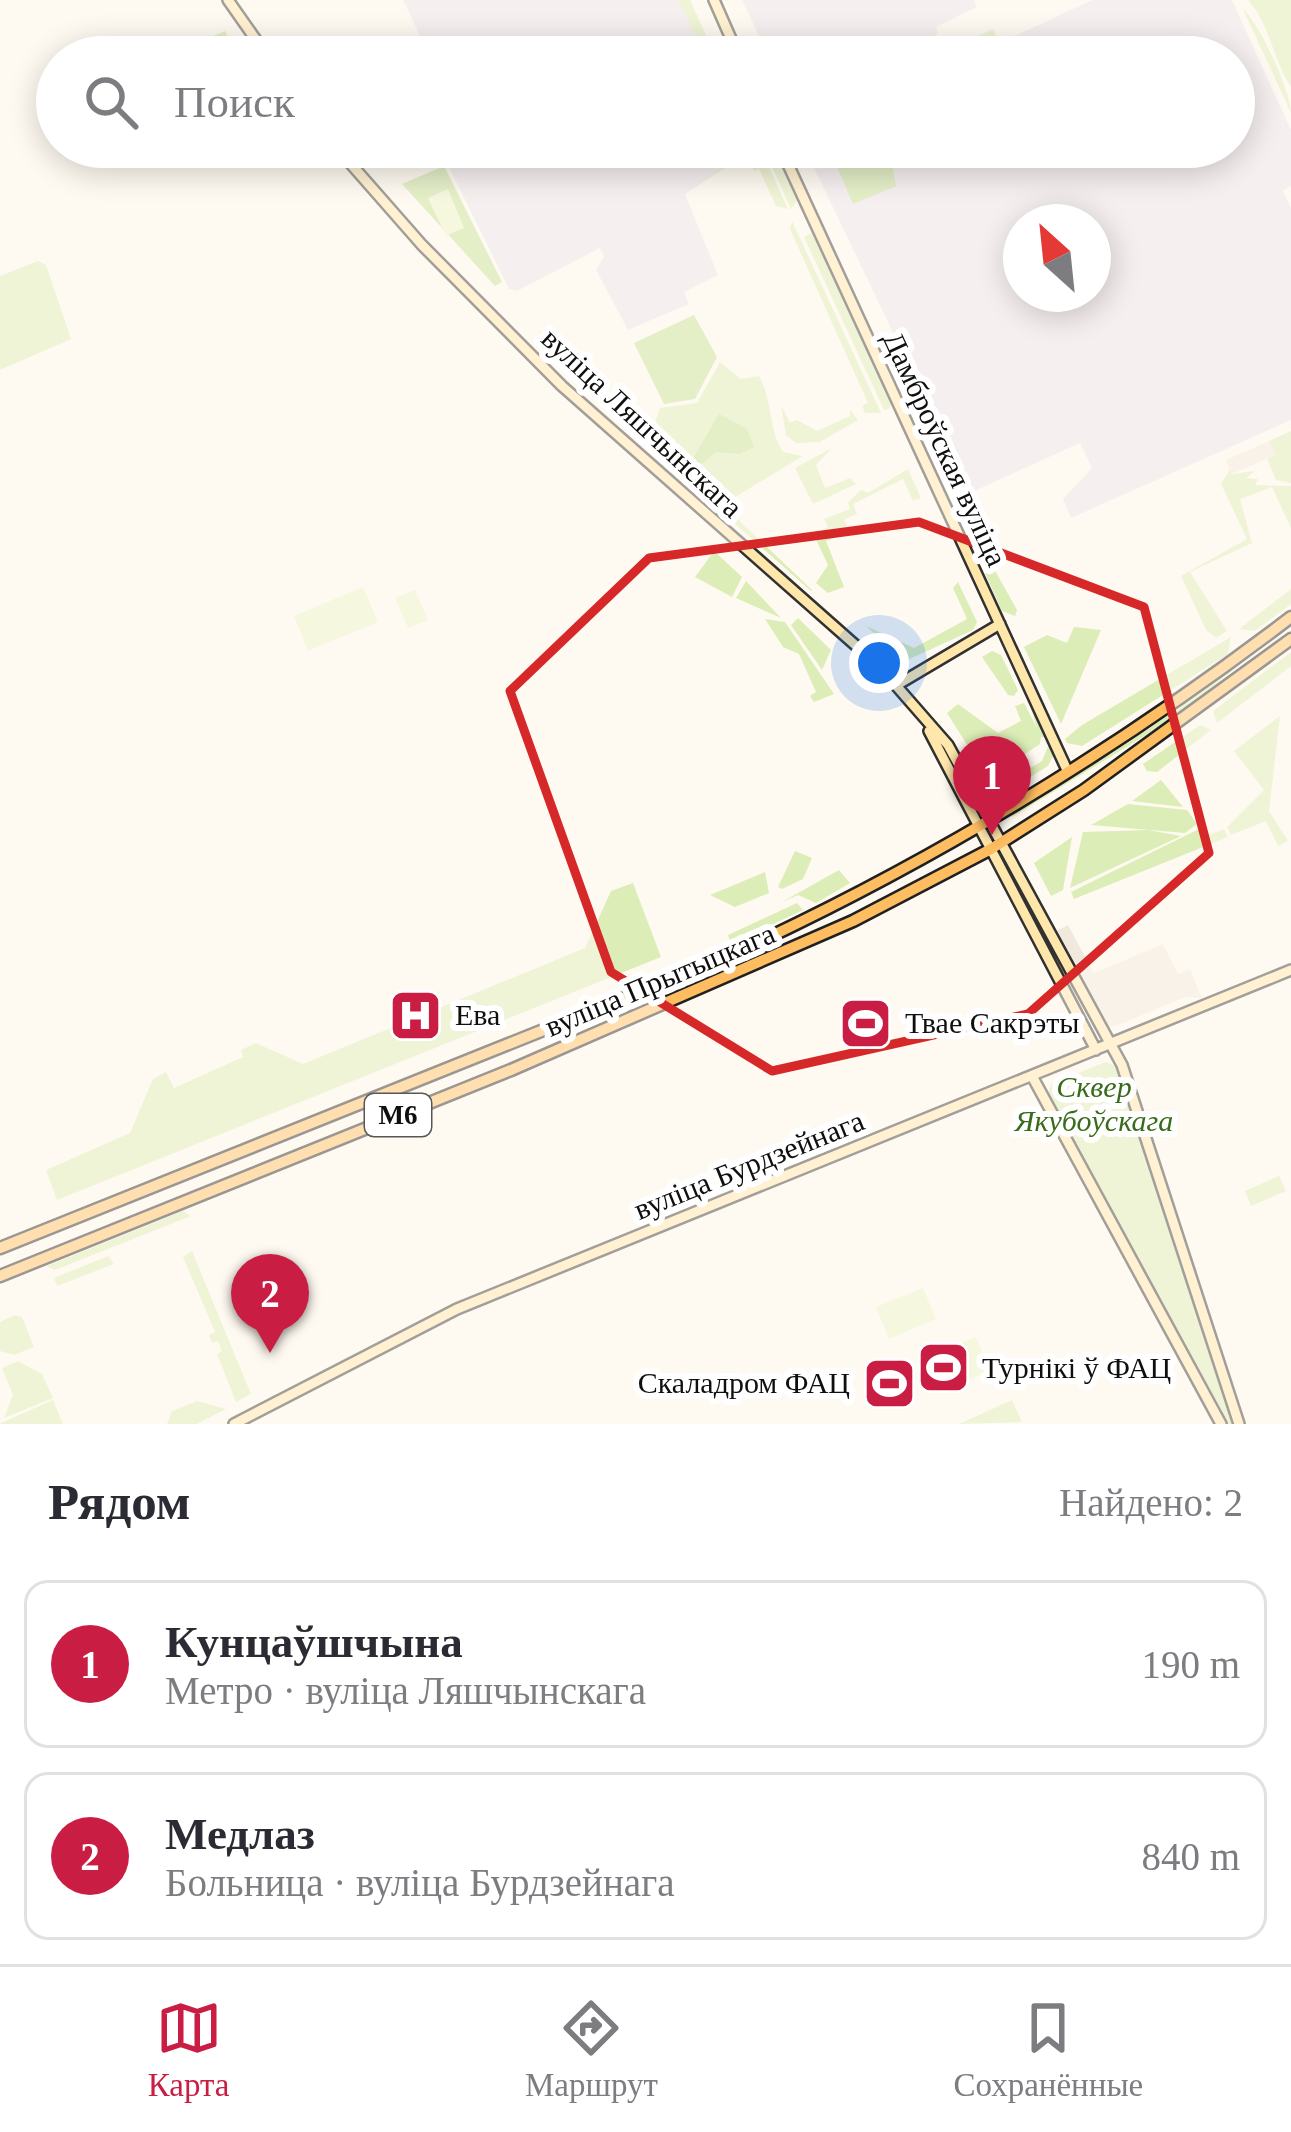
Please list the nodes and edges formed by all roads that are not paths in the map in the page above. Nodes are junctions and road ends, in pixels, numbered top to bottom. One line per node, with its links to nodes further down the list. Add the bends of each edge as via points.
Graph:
1 (228, 0): 3 (main road)
2 (714, 0): 4 (main road)
3 (253, 36)
4 (730, 36)
5 (354, 168): 10 (main road, вуліца Ляшчынскага, via 562,386)
6 (790, 168): 8 (main road, Дамброўская вуліца)
7 (1291, 617): 12 (main road, вуліца Прытыцкага / М6)
8 (1000, 624): 10 (main road); 12 (main road, Дамброўская вуліца)
9 (1291, 639): 15 (main road, вуліца Прытыцкага / М6, via 1165,735)
10 (897, 685): 11 (main road, вуліца Ляшчынскага)
11 (926, 723): 13 (main road, вуліца Ляшчынскага); 14 (main road, вуліца Ляшчынскага)
12 (1067, 770): 13 (main road, вуліца Прытыцкага / М6)
13 (991, 820): 14 (main road, вуліца Прытыцкага / М6); 15 (main road, вуліца Ляшчынскага)
14 (979, 827): 15 (main road, вуліца Ляшчынскага); 20 (main road, вуліца Прытыцкага / М6, via 733,954)
15 (996, 845): 17 (main road); 18 (main road); 21 (main road, вуліца Прытыцкага / М6, via 741,974)
16 (1291, 970): 17 (main road, вуліца Бурдзейнага)
17 (1111, 1044): 18 (main road, вуліца Бурдзейнага); 24 (main road)
18 (1096, 1050): 19 (main road, вуліца Бурдзейнага)
19 (1032, 1076): 22 (main road, вуліца Бурдзейнага, via 450,1312); 23 (main road)
20 (0, 1248)
21 (0, 1276)
22 (234, 1424)
23 (1221, 1424)
24 (1239, 1424)

